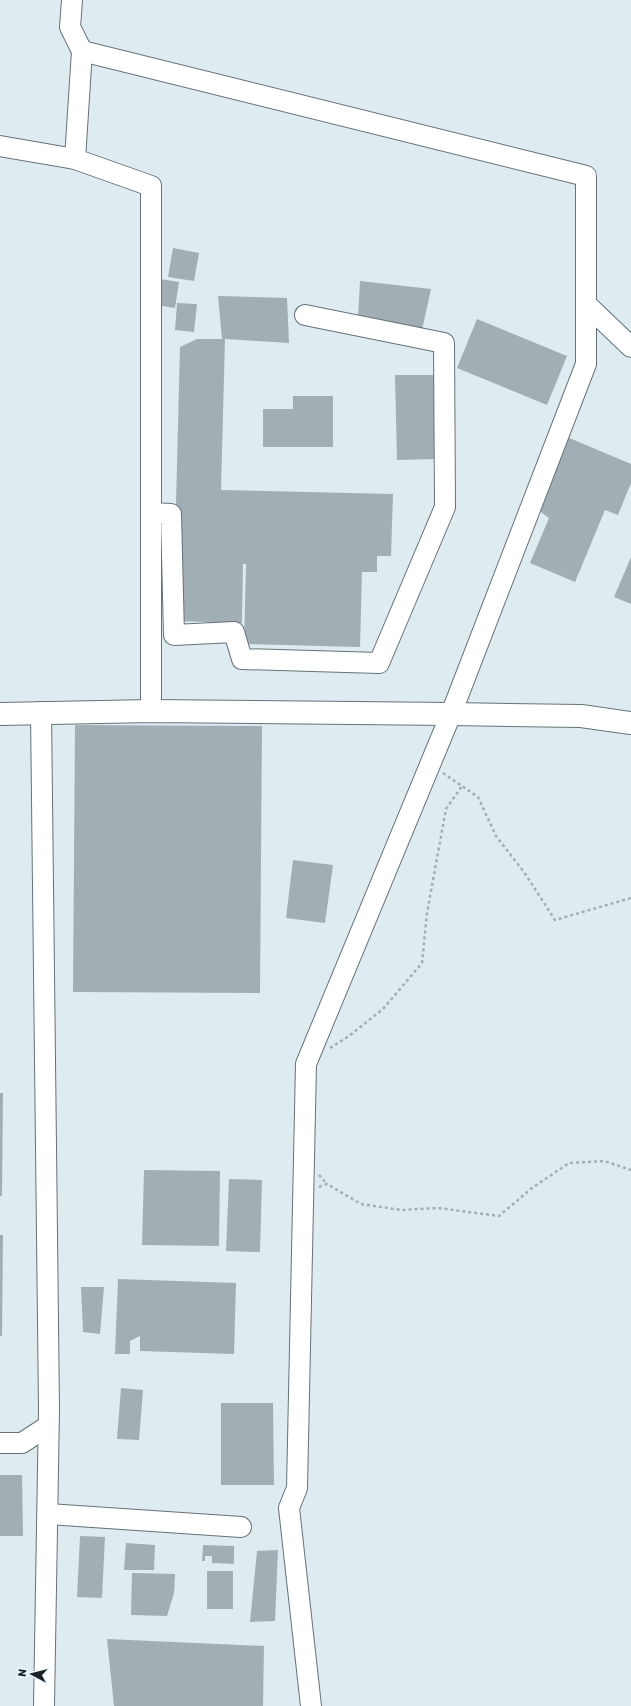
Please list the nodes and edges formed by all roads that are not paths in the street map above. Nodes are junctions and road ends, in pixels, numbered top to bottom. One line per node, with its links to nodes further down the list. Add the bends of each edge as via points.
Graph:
1 (72, 0): 2 (street, via 70,27)
2 (82, 51): 4 (street); 5 (street, via 586,176)
3 (0, 146): 4 (street)
4 (75, 159): 8 (street, via 151,186)
5 (586, 304): 7 (street); 12 (street, via 586,364)
6 (305, 315): 8 (street, via 444,342 445,507 379,663 242,659 234,632 174,635 171,514)
7 (631, 347)
8 (152, 513): 9 (street)
9 (151, 711): 10 (main road); 12 (main road)
10 (41, 712): 11 (main road); 14 (street)
11 (0, 714)
12 (451, 714): 13 (main road, via 581,716); 19 (street, via 306,1064 297,1488 289,1508)
13 (631, 723)
14 (48, 1426): 15 (street, via 22,1443); 16 (street)
15 (0, 1443)
16 (48, 1514): 17 (street); 18 (street)
17 (241, 1527)
18 (44, 1706)
19 (311, 1706)

